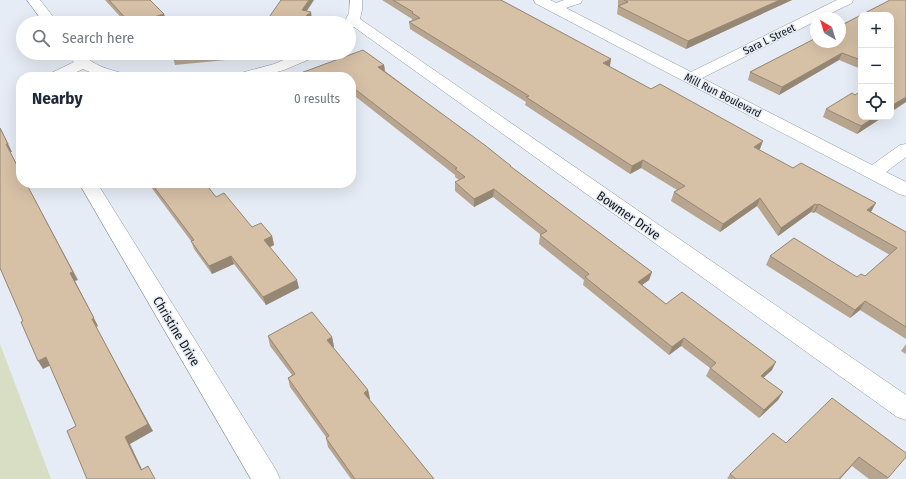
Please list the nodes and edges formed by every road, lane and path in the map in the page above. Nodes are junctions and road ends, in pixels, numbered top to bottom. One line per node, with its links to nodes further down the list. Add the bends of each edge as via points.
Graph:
1 (33, 0): 7 (street)
2 (356, 0): 8 (street, via 357,7)
3 (540, 0): 6 (street, Mill Run Boulevard)
4 (576, 0): 6 (street)
5 (847, 0): 16 (street, Sara L Street)
6 (555, 8): 16 (street, Mill Run Boulevard)
7 (46, 16)
8 (354, 16)
9 (356, 26): 21 (street, Bowmer Drive)
10 (75, 60): 13 (street)
11 (82, 60): 14 (street)
12 (296, 60): 15 (street)
13 (60, 72)
14 (105, 72)
15 (260, 72)
16 (691, 78): 18 (street, Mill Run Boulevard)
17 (906, 150): 18 (street)
18 (873, 173): 20 (street, Mill Run Boulevard)
19 (91, 188): 22 (street, Christine Drive)
20 (906, 190)
21 (906, 409)
22 (266, 479)

